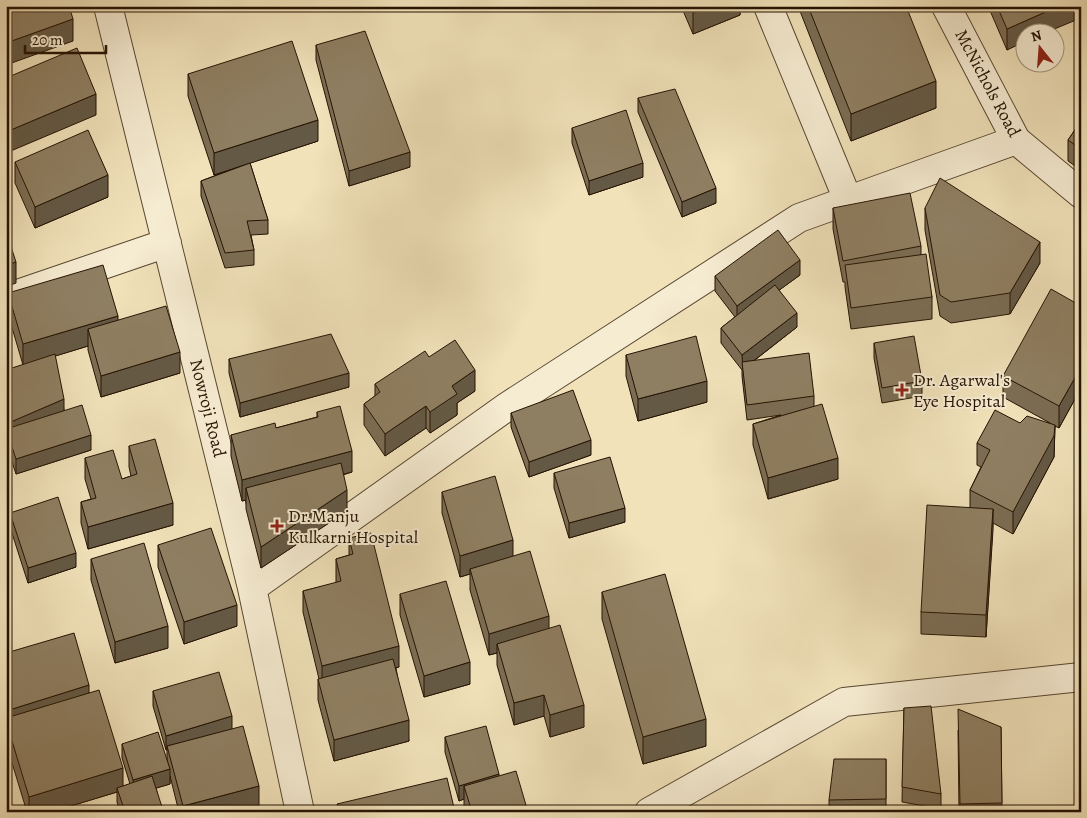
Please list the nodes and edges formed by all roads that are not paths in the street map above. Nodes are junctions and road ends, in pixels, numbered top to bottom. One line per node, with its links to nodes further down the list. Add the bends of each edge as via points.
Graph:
1 (108, 6): 7 (street, Nowroji Road)
2 (768, 6): 6 (street)
3 (946, 6): 4 (street, McNichols Road)
4 (1016, 140): 5 (street, McNichols Road); 6 (street)
5 (1081, 194)
6 (848, 200): 9 (street, via 799,218 516,400)
7 (167, 243): 8 (street); 9 (street, Nowroji Road)
8 (6, 298)
9 (252, 588): 11 (street, Nowroji Road)
10 (1081, 678): 12 (street, via 844,702)
11 (292, 810)
12 (649, 812)

